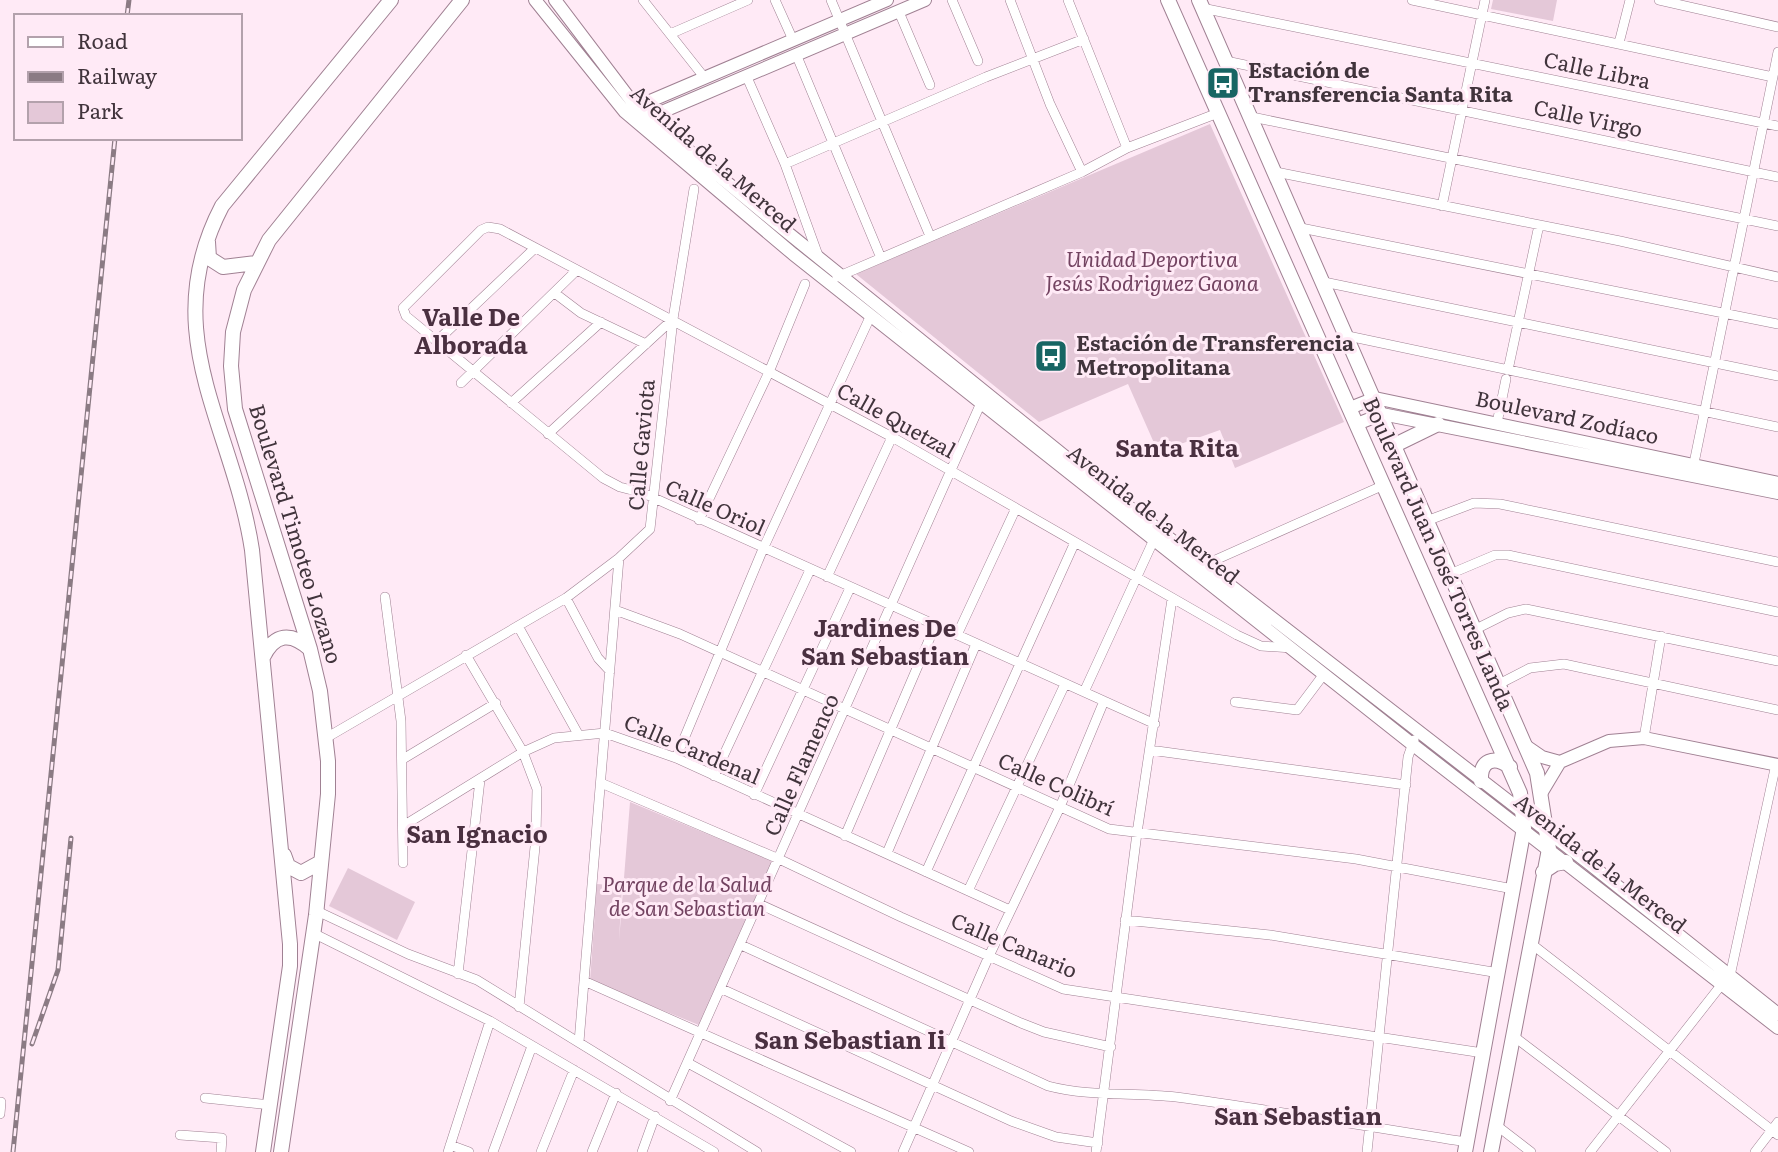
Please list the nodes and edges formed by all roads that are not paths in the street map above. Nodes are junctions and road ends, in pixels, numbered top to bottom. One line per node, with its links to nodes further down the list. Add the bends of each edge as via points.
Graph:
1 (391, 0): 60 (main road, Boulevard Timoteo Lozano, via 222,206)
2 (462, 0): 67 (main road, Boulevard Timoteo Lozano, via 269,240)
3 (536, 0): 39 (street, Avenida de la Merced)
4 (555, 0): 39 (street, Avenida de la Merced)
5 (643, 0): 24 (street)
6 (748, 0): 24 (street)
7 (775, 0): 27 (street)
8 (831, 0): 22 (street)
9 (887, 0): 22 (street)
10 (925, 0): 20 (street)
11 (952, 0): 32 (street)
12 (1010, 0): 31 (street)
13 (1068, 0): 26 (street)
14 (1168, 0): 41 (main road, Boulevard Juan José Torres Landa)
15 (1412, 0): 21 (street)
16 (1485, 0): 21 (street)
17 (1630, 0): 28 (street)
18 (1659, 0): 23 (street)
19 (1201, 4): 33 (main road, Boulevard Juan José Torres Landa); 34 (street, Calle Libra)
20 (899, 12): 25 (street); 38 (street)
21 (1481, 15): 28 (street); 34 (street)
22 (839, 19): 25 (street); 27 (street)
23 (1778, 27)
24 (670, 34): 36 (street)
25 (845, 34): 30 (street); 44 (street)
26 (1084, 39): 31 (street); 48 (street)
27 (793, 40): 36 (street)
28 (1619, 43): 37 (street)
29 (1778, 51): 37 (street)
30 (796, 54): 35 (street); 47 (street)
31 (1034, 59): 44 (street); 51 (street)
32 (978, 61)
33 (1226, 61): 40 (street, Calle Virgo); 42 (main road, Boulevard Juan José Torres Landa)
34 (1472, 63): 40 (street); 45 (street, Calle Libra)
35 (746, 75): 43 (street); 50 (street)
36 (704, 76): 39 (street)
37 (1773, 77): 45 (street)
38 (930, 85)
39 (630, 109): 43 (street, Avenida de la Merced)
40 (1462, 110): 49 (street); 53 (street, Calle Virgo)
41 (1218, 113): 48 (street); 95 (main road, Boulevard Juan José Torres Landa)
42 (1252, 117): 49 (street); 52 (main road, Boulevard Juan José Torres Landa)
43 (643, 121): 65 (street, Avenida de la Merced); 72 (street, Avenida de la Merced)
44 (884, 121): 47 (street); 63 (street)
45 (1764, 124): 46 (street, Calle Libra); 53 (street)
46 (1778, 127)
47 (835, 143): 50 (street); 66 (street)
48 (1127, 148): 51 (street)
49 (1452, 158): 56 (street); 57 (street)
50 (785, 164): 65 (street)
51 (1082, 172): 63 (street)
52 (1276, 172): 56 (street); 61 (main road, Boulevard Juan José Torres Landa)
53 (1754, 172): 54 (street, Calle Virgo); 57 (street)
54 (1778, 177)
55 (694, 188): 78 (street, Calle Gaviota)
56 (1442, 206): 58 (street)
57 (1744, 219): 59 (street); 68 (street)
58 (1539, 225): 68 (street); 70 (street)
59 (1778, 226)
60 (211, 227): 67 (main road, via 208,251 214,263 233,268); 141 (main road, Boulevard Timoteo Lozano, via 197,272 197,347 248,529)
61 (1301, 228): 70 (street); 73 (main road, Boulevard Juan José Torres Landa)
62 (481, 230): 64 (street, Calle Quetzal, via 500,229); 83 (street, Calle Oriol, via 403,308 404,314)
63 (930, 236): 66 (street)
64 (535, 248): 69 (street, Calle Quetzal); 83 (street)
65 (819, 258): 72 (street, Avenida de la Merced)
66 (881, 258): 72 (street)
67 (256, 263): 138 (main road, Boulevard Timoteo Lozano, via 233,332 234,409)
68 (1733, 268): 71 (street); 77 (street)
69 (577, 270): 75 (street); 78 (street, Calle Quetzal)
70 (1529, 276): 77 (street); 80 (street)
71 (1778, 277)
72 (835, 280): 76 (street, Avenida de la Merced); 114 (street, Avenida de la Merced)
73 (1325, 282): 80 (street); 82 (main road, Boulevard Juan José Torres Landa)
74 (806, 284): 87 (street)
75 (556, 294): 79 (street); 86 (street)
76 (871, 315): 93 (street); 94 (street, Avenida de la Merced)
77 (1724, 315): 81 (street); 85 (street)
78 (673, 319): 84 (street); 87 (street, Calle Quetzal); 110 (street, Calle Gaviota)
79 (601, 322): 84 (street); 92 (street)
80 (1518, 322): 85 (street); 88 (street)
81 (1778, 324)
82 (1348, 336): 88 (street); 91 (main road, Boulevard Juan José Torres Landa)
83 (437, 341): 86 (street, Calle Oriol)
84 (646, 344): 102 (street)
85 (1714, 364): 89 (street); 96 (street)
86 (473, 371): 90 (street); 92 (street, Calle Oriol)
87 (769, 372): 93 (street, Calle Quetzal); 112 (street)
88 (1507, 374): 96 (street); 98 (street)
89 (1778, 376)
90 (461, 383)
91 (1375, 398): 95 (street); 97 (main road, Boulevard Juan José Torres Landa); 98 (street, Boulevard Zodíaco)
92 (510, 403): 102 (street, Calle Oriol)
93 (830, 404): 103 (street, Calle Quetzal); 116 (street)
94 (981, 405): 106 (street, Calle Flamenco); 114 (street, Avenida de la Merced)
95 (1350, 408): 99 (main road, Boulevard Juan José Torres Landa)
96 (1704, 411): 101 (street); 105 (street)
97 (1382, 414): 99 (street); 100 (street, Boulevard Zodíaco); 104 (main road, Boulevard Juan José Torres Landa)
98 (1497, 423): 105 (street, Boulevard Zodíaco)
99 (1357, 424): 108 (main road, Boulevard Juan José Torres Landa)
100 (1438, 424): 104 (main road); 105 (street, Boulevard Zodíaco)
101 (1778, 427)
102 (548, 434): 110 (street, Calle Oriol, via 603,478)
103 (892, 437): 106 (street, Calle Quetzal); 123 (street)
104 (1395, 445): 113 (main road, Boulevard Juan José Torres Landa)
105 (1693, 470): 107 (street, Boulevard Zodíaco); 109 (street, Boulevard Zodíaco)
106 (953, 473): 111 (street, Calle Quetzal); 128 (street, Calle Flamenco)
107 (1778, 483)
108 (1384, 485): 119 (street); 174 (main road, Boulevard Juan José Torres Landa)
109 (1778, 494)
110 (653, 500): 112 (street, Calle Oriol); 117 (street, Calle Gaviota, via 650,529)
111 (1016, 508): 115 (street, Calle Quetzal); 134 (street)
112 (699, 520): 116 (street, Calle Oriol)
113 (1429, 520): 118 (street, via 1474,503 1500,504); 121 (main road, Boulevard Juan José Torres Landa)
114 (1156, 536): 119 (street, Avenida de la Merced); 122 (street); 137 (street, Avenida de la Merced)
115 (1075, 542): 122 (street, Calle Quetzal); 143 (street)
116 (763, 549): 120 (street, Calle Oriol); 139 (street)
117 (619, 558): 126 (street, Calle Gaviota); 129 (street)
118 (1778, 562)
119 (1204, 565): 164 (street, Avenida de la Merced)
120 (810, 570): 123 (street, Calle Oriol); 145 (street)
121 (1450, 574): 130 (street, via 1495,555 1508,555); 133 (main road, Boulevard Juan José Torres Landa)
122 (1137, 577): 127 (street, Calle Quetzal); 151 (street)
123 (827, 578): 124 (street, Calle Oriol)
124 (850, 588): 128 (street, Calle Oriol); 150 (street)
125 (385, 597): 152 (street)
126 (566, 598): 131 (street, Calle Gaviota); 144 (street, via 598,658)
127 (1172, 598): 137 (street, Calle Quetzal, via 1261,646); 158 (street)
128 (892, 606): 132 (street, Calle Oriol); 157 (street, Calle Flamenco)
129 (615, 610): 139 (street, Calle Colibrí); 144 (street)
130 (1778, 612)
131 (518, 626): 140 (street, Calle Gaviota); 161 (street)
132 (935, 626): 134 (street, Calle Oriol); 159 (street)
133 (1476, 629): 135 (street, via 1526,609); 148 (main road, Boulevard Juan José Torres Landa)
134 (957, 635): 136 (street, Calle Oriol)
135 (1661, 636): 142 (street); 147 (street)
136 (976, 644): 143 (street, Calle Oriol); 166 (street)
137 (1292, 648): 146 (street, Avenida de la Merced)
138 (310, 649): 141 (main road, via 284,636 269,645); 162 (main road, Boulevard Timoteo Lozano)
139 (718, 653): 145 (street, Calle Colibrí); 169 (street)
140 (466, 655): 152 (street, Calle Gaviota); 155 (street)
141 (263, 657): 190 (main road, Boulevard Timoteo Lozano)
142 (1778, 661)
143 (1020, 663): 149 (street, Calle Oriol); 173 (street)
144 (610, 670): 160 (street)
145 (760, 673): 150 (street, Calle Colibrí); 175 (street)
146 (1324, 674): 154 (street, via 1297,710); 164 (street, Avenida de la Merced)
147 (1652, 682): 148 (street, via 1550,663); 156 (street); 163 (street)
148 (1501, 683): 165 (main road, Boulevard Juan José Torres Landa)
149 (1065, 684): 151 (street, Calle Oriol); 179 (street)
150 (800, 691): 157 (street, Calle Colibrí); 182 (street)
151 (1084, 692): 153 (street, Calle Oriol)
152 (398, 694): 162 (street, Calle Gaviota); 170 (street)
153 (1104, 701): 158 (street, Calle Oriol); 183 (street)
154 (1235, 702)
155 (496, 703): 168 (street); 170 (street)
156 (1778, 709)
157 (845, 710): 159 (street, Calle Colibrí); 184 (street, Calle Flamenco)
158 (1155, 724): 167 (street)
159 (889, 730): 166 (street, Calle Colibrí); 189 (street)
160 (605, 733): 161 (street, Calle Cardenal); 169 (street, Calle Cardenal); 178 (street)
161 (578, 734): 168 (street, Calle Cardenal, via 554,738)
162 (326, 738): 194 (main road, Boulevard Timoteo Lozano, via 328,794)
163 (1644, 738): 171 (street, via 1609,741); 172 (street)
164 (1415, 739): 177 (street, Avenida de la Merced); 180 (street); 185 (street, Avenida de la Merced)
165 (1527, 746): 171 (street); 181 (main road, Boulevard Juan José Torres Landa)
166 (931, 749): 173 (street, Calle Colibrí); 192 (street)
167 (1150, 750): 180 (street); 188 (street)
168 (523, 752): 176 (street, Calle Cardenal); 218 (street, via 538,804)
169 (676, 758): 175 (street, Calle Cardenal)
170 (403, 759): 186 (street)
171 (1560, 762): 181 (street)
172 (1777, 764): 212 (street)
173 (973, 767): 179 (street, Calle Colibrí); 198 (street)
174 (1510, 767): 177 (main road, via 1486,761); 185 (main road, Boulevard Juan José Torres Landa)
175 (714, 776): 182 (street, Calle Cardenal)
176 (480, 780): 186 (street, Calle Cardenal); 211 (street)
177 (1480, 781): 185 (street, Avenida de la Merced)
178 (601, 783): 193 (street, Calle Canario); 213 (street)
179 (1017, 786): 183 (street, Calle Colibrí); 201 (street)
180 (1406, 786): 197 (street)
181 (1542, 792): 187 (main road, Boulevard Juan José Torres Landa)
182 (754, 795): 184 (street, Calle Cardenal)
183 (1060, 807): 188 (street, Calle Colibrí, via 1109,829); 203 (street)
184 (799, 815): 189 (street, Calle Cardenal); 193 (street, Calle Flamenco)
185 (1524, 822): 187 (street, Avenida de la Merced); 191 (street, Avenida de la Merced); 200 (main road, Boulevard Juan José Torres Landa)
186 (403, 826): 196 (street)
187 (1547, 832): 191 (main road, Boulevard Juan José Torres Landa); 212 (street, Avenida de la Merced)
188 (1137, 833): 197 (street, Calle Colibrí, via 1259,845); 204 (street)
189 (845, 836): 192 (street, Calle Cardenal)
190 (281, 841): 194 (main road, via 293,871 310,870); 241 (main road, Boulevard Timoteo Lozano, via 290,966)
191 (1549, 849): 195 (street, Avenida de la Merced); 199 (main road, Boulevard Juan José Torres Landa)
192 (887, 853): 198 (street, Calle Cardenal)
193 (779, 859): 202 (street, Calle Flamenco); 209 (street, Calle Canario)
194 (321, 862): 205 (main road, Boulevard Timoteo Lozano)
195 (1566, 862): 199 (main road); 212 (street, Avenida de la Merced)
196 (403, 863)
197 (1397, 869): 200 (street, Calle Colibrí); 208 (street)
198 (926, 872): 201 (street, Calle Cardenal)
199 (1543, 872): 206 (main road, Boulevard Juan José Torres Landa)
200 (1513, 889): 210 (main road, Boulevard Juan José Torres Landa)
201 (968, 891): 203 (street, Calle Cardenal)
202 (760, 904): 207 (street, Calle Flamenco); 216 (street)
203 (1010, 910): 209 (street)
204 (1125, 920): 208 (street, via 1270,935); 215 (street)
205 (315, 921): 211 (street); 221 (street); 256 (main road, Boulevard Timoteo Lozano)
206 (1529, 942): 219 (main road, Boulevard Juan José Torres Landa); 231 (street)
207 (741, 945): 214 (street, Calle Flamenco); 228 (street)
208 (1388, 955): 210 (street); 226 (street)
209 (989, 956): 215 (street, Calle Canario, via 1063,989); 216 (street)
210 (1499, 973): 217 (main road, Boulevard Juan José Torres Landa)
211 (458, 974): 218 (street, via 478,980)
212 (1726, 980): 220 (street, Avenida de la Merced); 222 (street, Avenida de la Merced); 231 (street)
213 (584, 981): 224 (street); 227 (street)
214 (722, 989): 224 (street, Calle Flamenco); 235 (street)
215 (1117, 999): 226 (street, Calle Canario); 230 (street)
216 (970, 1000): 228 (street); 230 (street, via 1044,1032)
217 (1492, 1005): 219 (main road, via 1502,1012); 223 (main road, Boulevard Juan José Torres Landa)
218 (519, 1007): 227 (street)
219 (1517, 1012): 225 (main road, Boulevard Juan José Torres Landa)
220 (1778, 1014)
221 (490, 1021): 229 (street); 253 (street)
222 (1778, 1028)
223 (1488, 1030): 225 (main road, via 1501,1029); 232 (main road, Boulevard Juan José Torres Landa)
224 (703, 1032): 233 (street, Calle Flamenco); 246 (street)
225 (1512, 1035): 243 (street); 245 (main road, Boulevard Juan José Torres Landa)
226 (1378, 1036): 232 (street, Calle Canario); 247 (street)
227 (579, 1042): 239 (street)
228 (952, 1043): 235 (street); 237 (street, via 1048,1086)
229 (532, 1046): 234 (street); 258 (street)
230 (1111, 1047): 237 (street)
231 (1668, 1050): 243 (street); 248 (street)
232 (1483, 1053): 251 (main road, Boulevard Juan José Torres Landa)
233 (688, 1063): 239 (street, Calle Flamenco); 264 (street)
234 (575, 1070): 236 (street); 259 (street)
235 (933, 1085): 246 (street); 250 (street, via 1036,1130)
236 (616, 1093): 244 (street); 260 (street)
237 (1105, 1094): 247 (street, via 1175,1097); 250 (street)
238 (205, 1098): 241 (street)
239 (670, 1101): 263 (street)
240 (1, 1102): 242 (street)
241 (271, 1105): 255 (main road, Boulevard Timoteo Lozano)
242 (0, 1114)
243 (1618, 1114): 270 (street); 271 (street)
244 (655, 1116): 252 (street); 261 (street)
245 (1496, 1125): 268 (main road, Boulevard Juan José Torres Landa); 269 (street)
246 (915, 1127): 265 (street); 266 (street)
247 (1369, 1127): 251 (street); 267 (street)
248 (1776, 1129): 272 (street)
249 (180, 1135): 254 (street, via 222,1138)
250 (1097, 1147)
251 (1466, 1147)
252 (697, 1148): 262 (street)
253 (449, 1149): 257 (street)
254 (221, 1152)
255 (264, 1152)
256 (281, 1152)
257 (469, 1152)
258 (492, 1152)
259 (541, 1152)
260 (592, 1152)
261 (642, 1152)
262 (714, 1152)
263 (757, 1152)
264 (851, 1152)
265 (903, 1152)
266 (969, 1152)
267 (1367, 1152)
268 (1491, 1152)
269 (1531, 1152)
270 (1590, 1152)
271 (1667, 1152)
272 (1755, 1152)

